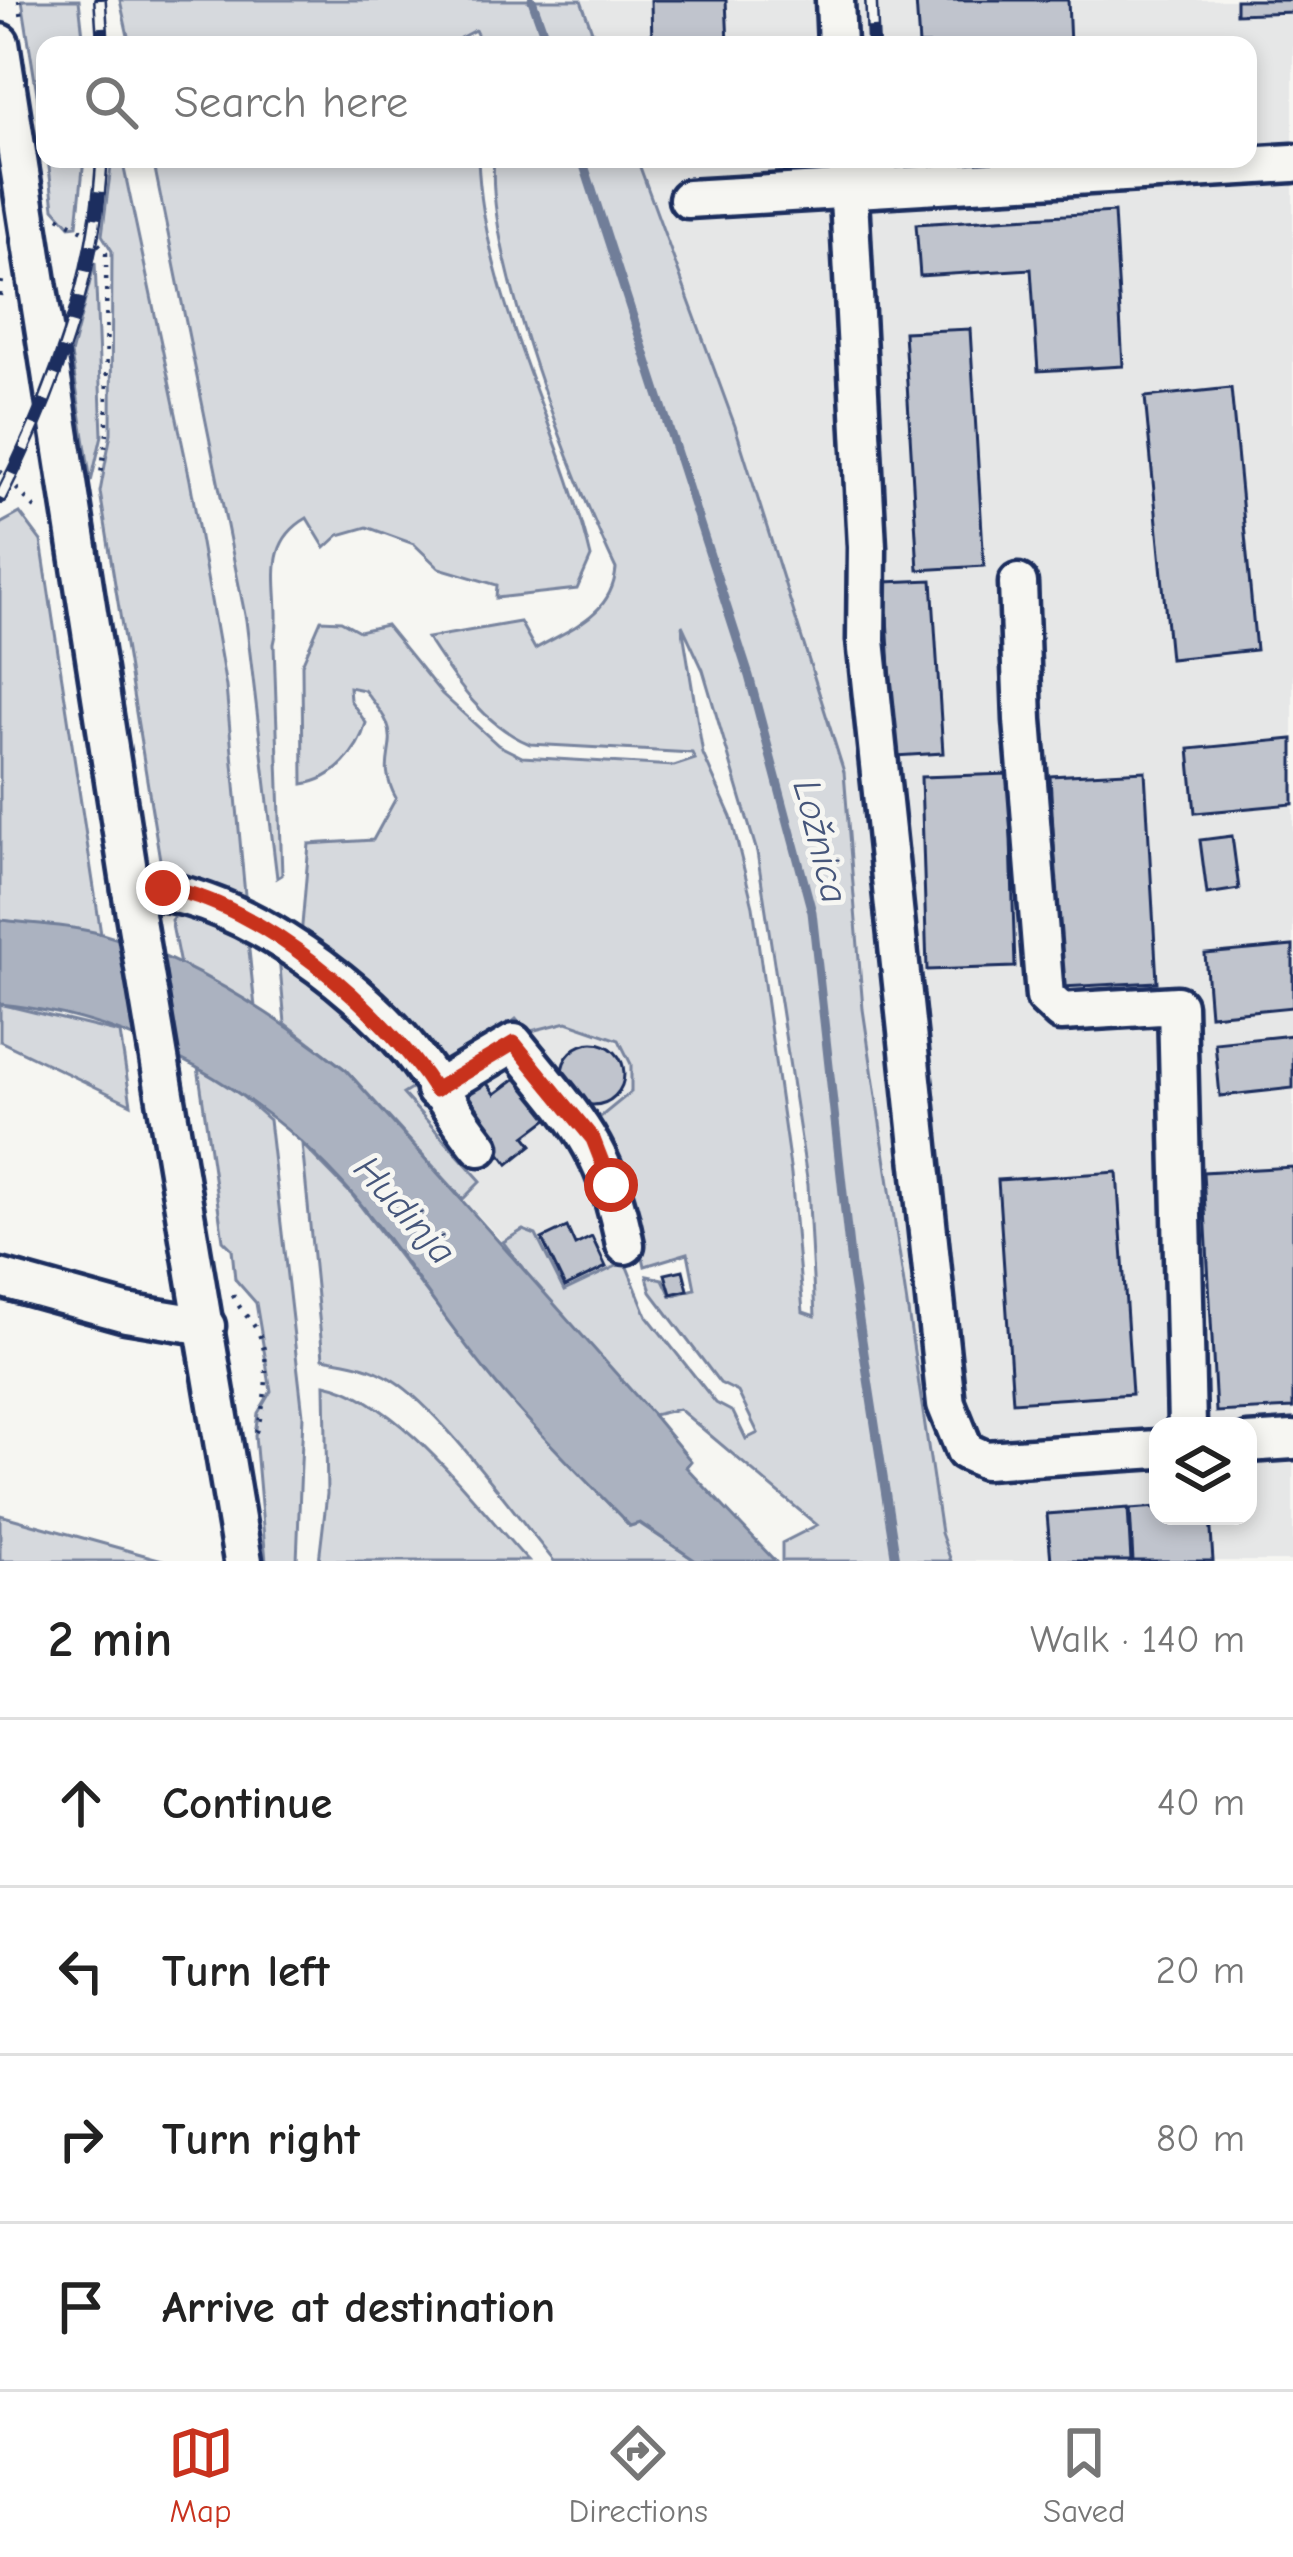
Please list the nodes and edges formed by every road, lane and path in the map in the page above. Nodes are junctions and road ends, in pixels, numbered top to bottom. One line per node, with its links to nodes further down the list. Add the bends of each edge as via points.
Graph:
1 (19, 0): 3 (path)
2 (835, 0): 4 (street)
3 (11, 33): 13 (street)
4 (837, 36)
5 (1293, 163): 6 (street)
6 (1257, 164)
7 (1108, 168): 8 (street)
8 (848, 175): 9 (street); 22 (street, via 866,640 946,1404 965,1451 985,1460)
9 (688, 199)
10 (59, 217): 11 (path, via 106,253)
11 (100, 487)
12 (1018, 583): 19 (street, via 1045,997 1061,1012 1177,1004)
13 (133, 898): 14 (street, via 174,890 291,944 410,1049); 18 (street)
14 (435, 1090): 15 (street); 16 (street, via 514,1043 593,1139)
15 (480, 1147)
16 (625, 1245)
17 (0, 1278): 18 (street)
18 (206, 1326): 23 (street)
19 (1187, 1417)
20 (1293, 1440): 21 (street)
21 (1257, 1442)
22 (1149, 1450)
23 (243, 1561)

